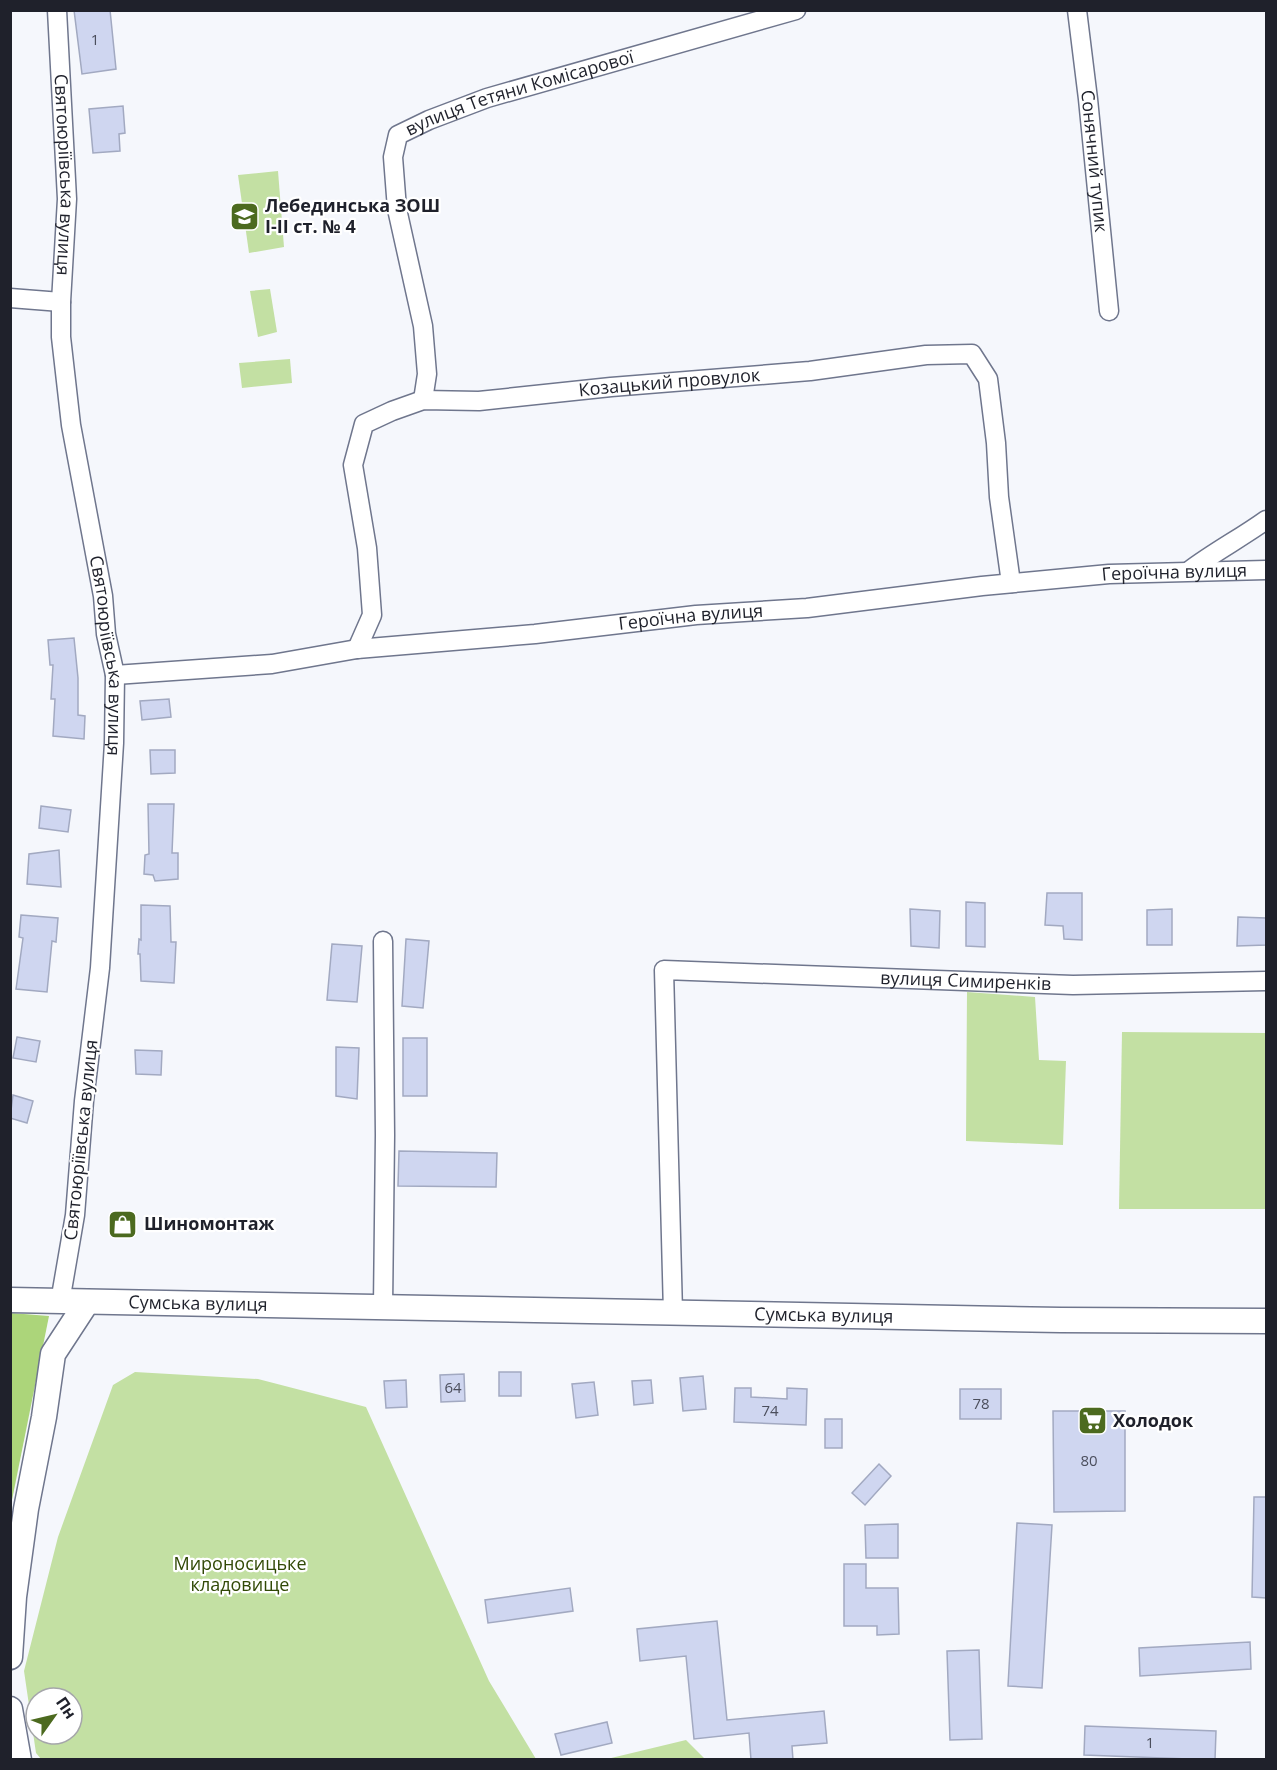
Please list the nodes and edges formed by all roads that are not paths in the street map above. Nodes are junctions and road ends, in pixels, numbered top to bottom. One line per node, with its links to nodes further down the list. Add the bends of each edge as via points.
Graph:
1 (57, 10): 5 (street, Святоюріївська вулиця, via 67,199)
2 (796, 10): 7 (street, вулиця Тетяни Комісарової, via 487,98 398,135 393,157 397,209 423,326 427,374)
3 (1077, 10): 6 (street, Сонячний тупик)
4 (10, 298): 5 (street)
5 (61, 302): 13 (street, Святоюріївська вулиця, via 71,425)
6 (1109, 311)
7 (423, 400): 11 (street, Козацький провулок, via 479,401 810,372 926,355 972,354 988,379); 12 (street, Козацький провулок, via 364,424 353,465 372,615)
8 (1266, 520): 10 (street)
9 (1266, 570): 10 (street, Героїчна вулиця)
10 (1189, 572): 11 (street, Героїчна вулиця)
11 (1011, 583): 12 (street, Героїчна вулиця, via 807,608 696,615)
12 (357, 650): 13 (street, Героїчна вулиця, via 272,664)
13 (115, 675): 17 (street, Святоюріївська вулиця, via 100,968 75,1215)
14 (384, 941): 19 (street)
15 (1266, 981): 20 (street, вулиця Симиренків, via 1072,985 664,970)
16 (10, 1300): 17 (main road, Сумська вулиця)
17 (60, 1302): 18 (main road, Сумська вулиця)
18 (87, 1302): 19 (main road, Сумська вулиця); 22 (main road, via 53,1354 26,1509)
19 (383, 1308): 20 (main road, Сумська вулиця)
20 (673, 1313): 21 (main road, Сумська вулиця)
21 (1266, 1321)
22 (10, 1657)
23 (10, 1709): 24 (main road)
24 (19, 1760)

